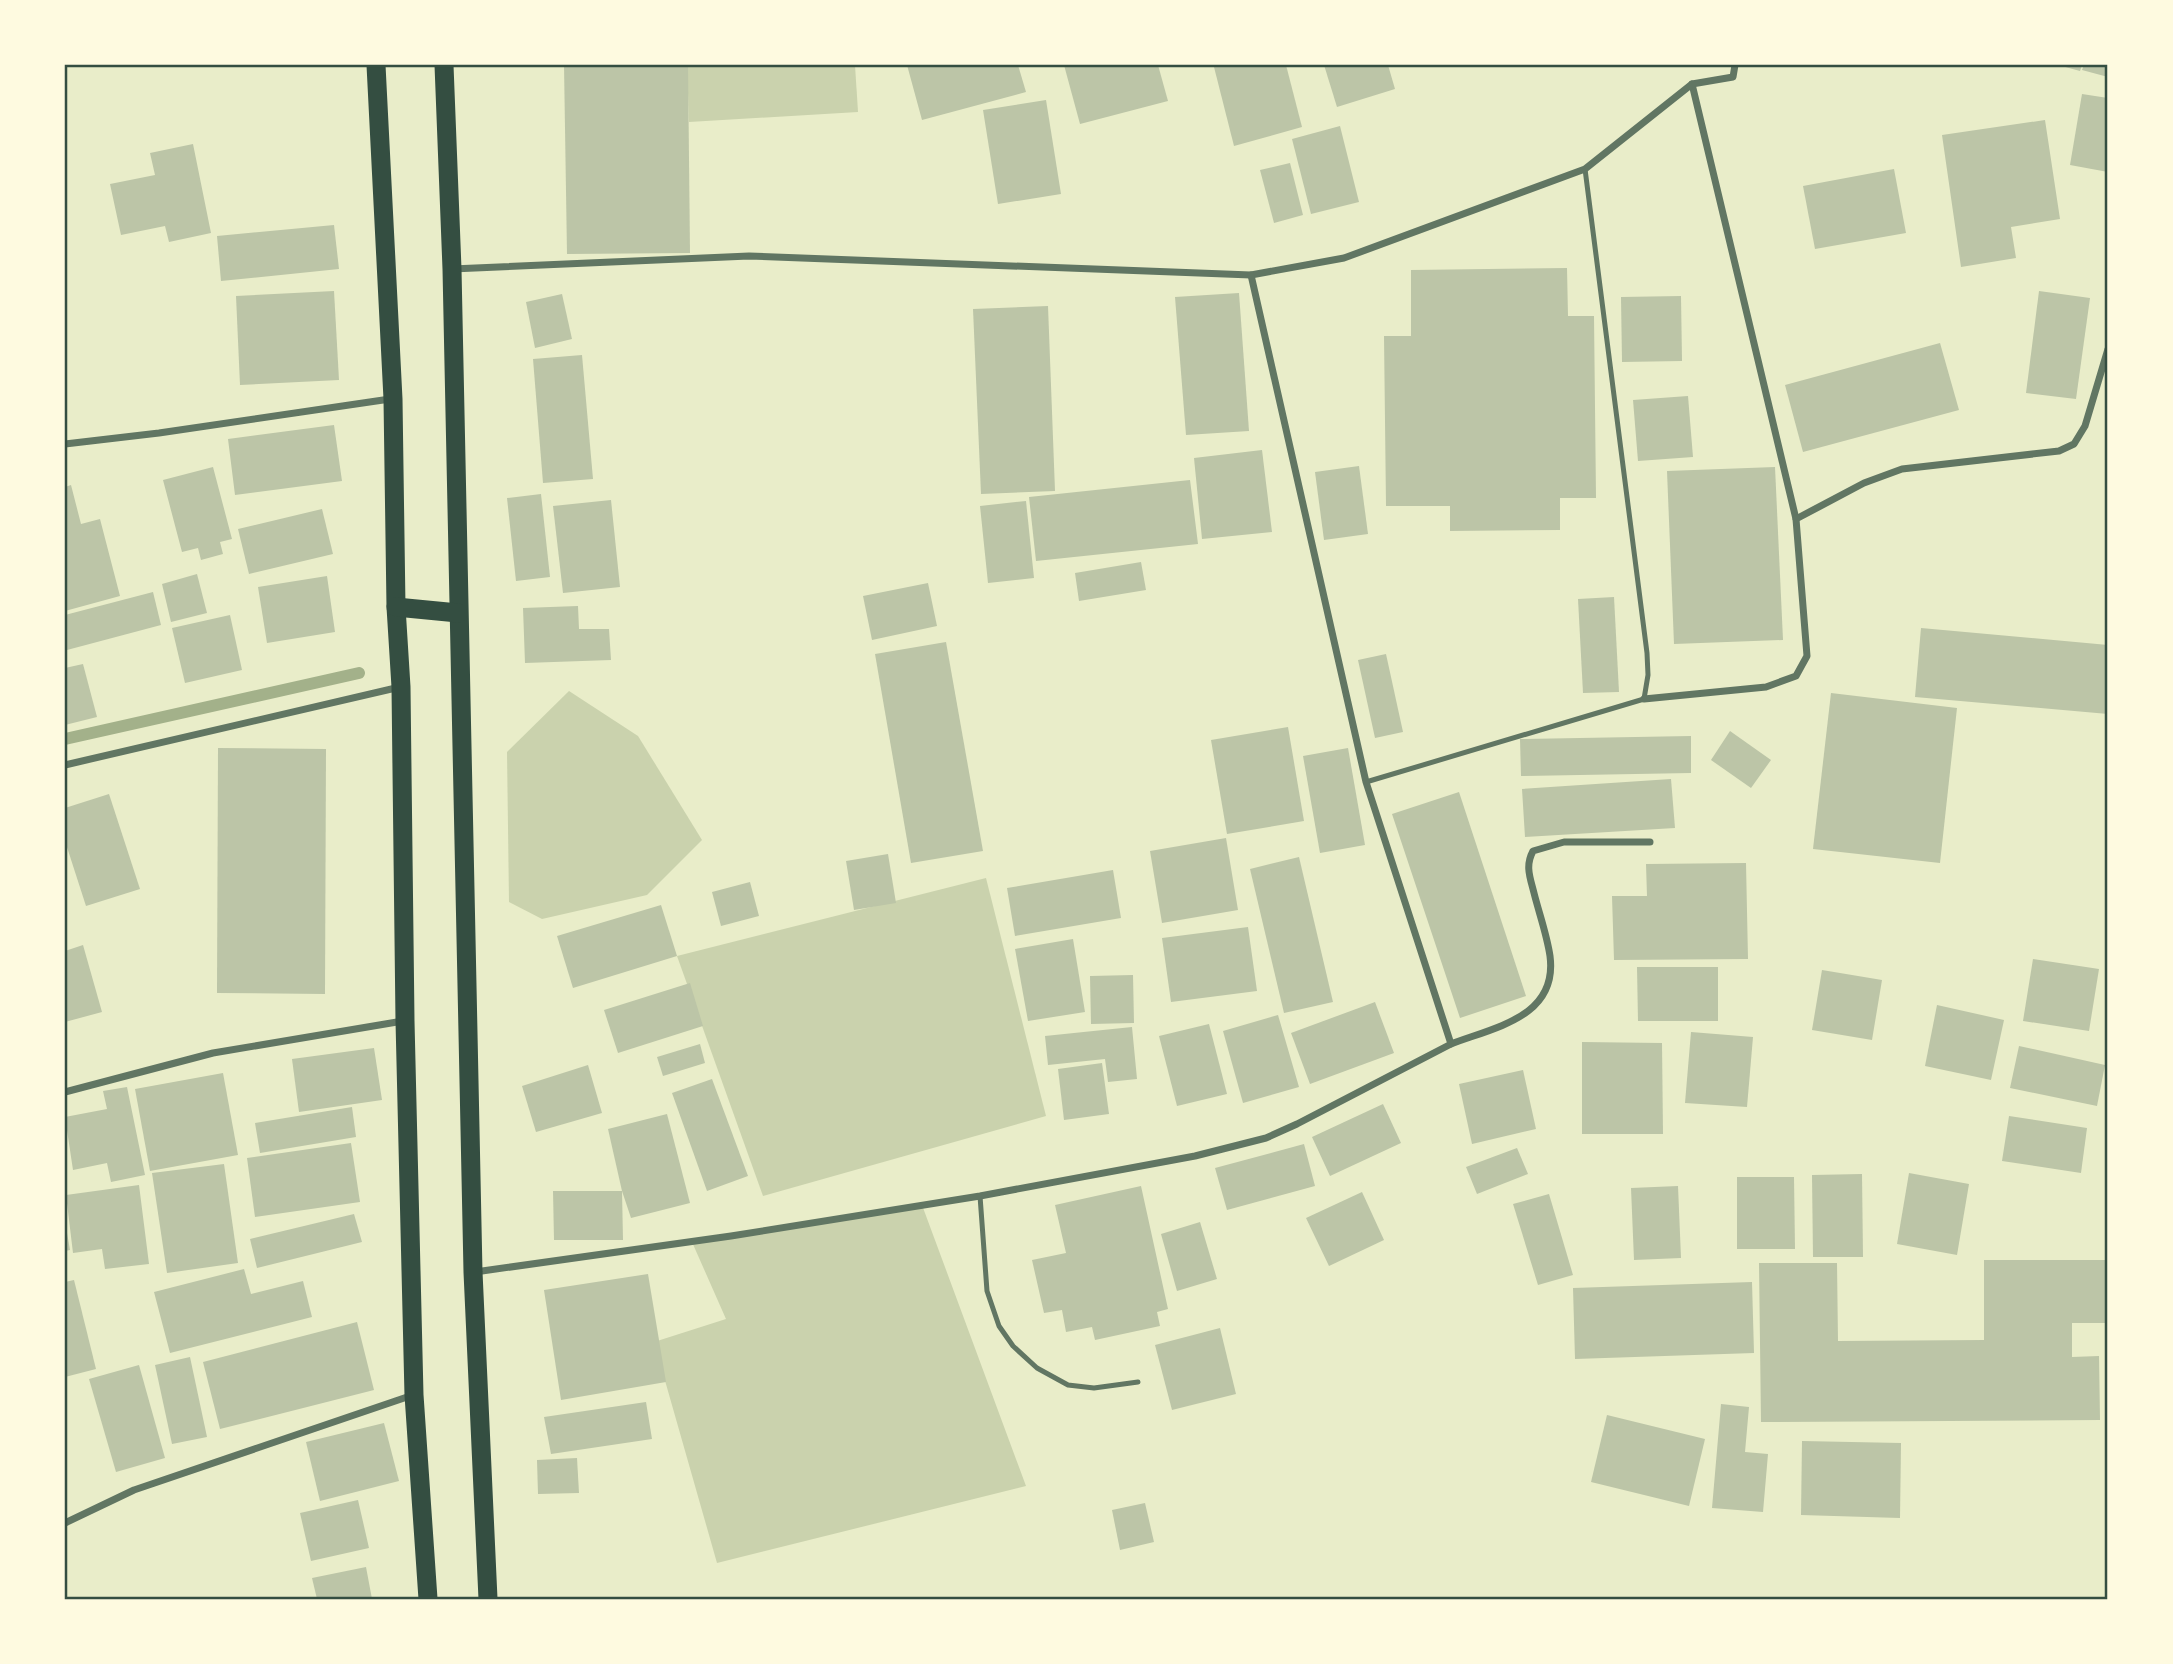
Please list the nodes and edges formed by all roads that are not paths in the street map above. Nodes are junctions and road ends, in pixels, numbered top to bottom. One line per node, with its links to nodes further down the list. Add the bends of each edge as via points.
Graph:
1 (376, 65): 9 (highway)
2 (444, 65): 6 (highway)
3 (1735, 65): 4 (street, via 1733,77)
4 (1692, 84): 5 (street); 11 (street)
5 (1585, 169): 7 (street, via 1344,258); 15 (lane, via 1647,653)
6 (452, 269): 7 (street, via 749,256); 13 (highway)
7 (1251, 275): 17 (street)
8 (2108, 349): 11 (street, via 2085,426 2074,444 2059,451 1902,469 1864,483)
9 (393, 398): 10 (street); 12 (highway)
10 (65, 444)
11 (1796, 519): 15 (street, via 1807,656 1796,676 1766,687)
12 (396, 607): 13 (highway); 14 (highway)
13 (458, 613): 23 (highway)
14 (401, 687): 16 (street); 19 (highway)
15 (1644, 699): 17 (lane)
16 (65, 765)
17 (1366, 782): 20 (street)
18 (1650, 842): 20 (street, via 1564,842 1533,851 1528,860 1530,876 1550,958 1545,995 1519,1018)
19 (405, 1021): 21 (street, via 213,1053); 25 (highway)
20 (1451, 1044): 22 (street, via 1265,1138 1195,1156)
21 (65, 1092)
22 (981, 1196): 23 (street); 24 (lane, via 987,1292 999,1326 1013,1346 1037,1368 1068,1385 1094,1388)
23 (473, 1272): 28 (highway)
24 (1138, 1382)
25 (414, 1395): 26 (street, via 134,1490); 27 (highway)
26 (65, 1523)
27 (428, 1599)
28 (488, 1599)

